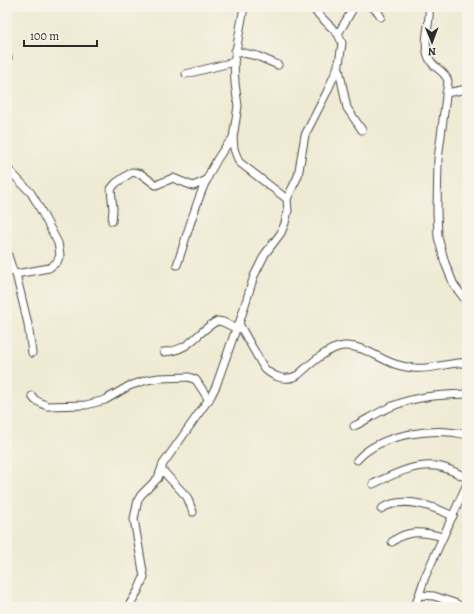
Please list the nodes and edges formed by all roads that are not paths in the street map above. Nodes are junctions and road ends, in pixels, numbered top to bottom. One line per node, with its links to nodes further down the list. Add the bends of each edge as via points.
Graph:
1 (244, 7): 8 (street)
2 (311, 7): 7 (street)
3 (354, 7): 7 (street)
4 (372, 7): 6 (street)
5 (429, 7): 14 (street, via 427,51 430,61 447,77)
6 (380, 17)
7 (338, 34): 10 (street, via 342,43)
8 (235, 50): 9 (street); 11 (street)
9 (234, 62): 12 (street); 16 (street, via 238,106)
10 (338, 64): 15 (street, via 347,108); 19 (street, via 305,135 298,176)
11 (278, 65)
12 (186, 74)
13 (467, 89): 14 (street)
14 (446, 94): 24 (street, via 438,159 438,237 454,285)
15 (362, 130)
16 (233, 138): 18 (street, via 220,155); 19 (street, via 239,162)
17 (7, 168): 23 (street, via 31,193 58,243 60,255 57,262 49,268)
18 (207, 180): 20 (street, via 193,186 173,178 156,185 141,174 132,172 111,189); 22 (street)
19 (286, 199): 25 (street, via 288,211 285,223 254,276)
20 (112, 221)
21 (7, 252): 23 (street)
22 (177, 265)
23 (16, 274): 29 (street)
24 (467, 302)
25 (238, 327): 28 (street, via 217,321 182,348); 30 (street, via 264,368 276,377 285,379 293,378 330,350 342,346 350,346 393,364 417,369 459,362); 33 (street, via 216,386)
26 (467, 327): 27 (street)
27 (467, 331)
28 (164, 352)
29 (32, 353)
30 (467, 365)
31 (467, 394): 34 (street, via 415,398 386,409)
32 (32, 396): 33 (street, via 47,406 86,405 105,400 129,386 147,380 189,377 196,380)
33 (208, 400): 37 (street)
34 (354, 426)
35 (467, 435): 36 (street, via 441,432 410,434 384,442)
36 (358, 460)
37 (162, 470): 42 (street, via 187,497); 47 (street, via 158,478 141,495 136,506 135,532 144,577)
38 (467, 478): 39 (street, via 441,467 427,466 403,471)
39 (373, 484)
40 (467, 484): 43 (street)
41 (381, 509): 43 (street, via 387,505 406,502 439,509)
42 (193, 512)
43 (453, 516): 44 (street)
44 (443, 537): 45 (street, via 412,533 401,535); 46 (street)
45 (392, 542)
46 (419, 596): 48 (street); 49 (street, via 434,596)
47 (128, 607)
48 (415, 607)
49 (459, 607)

